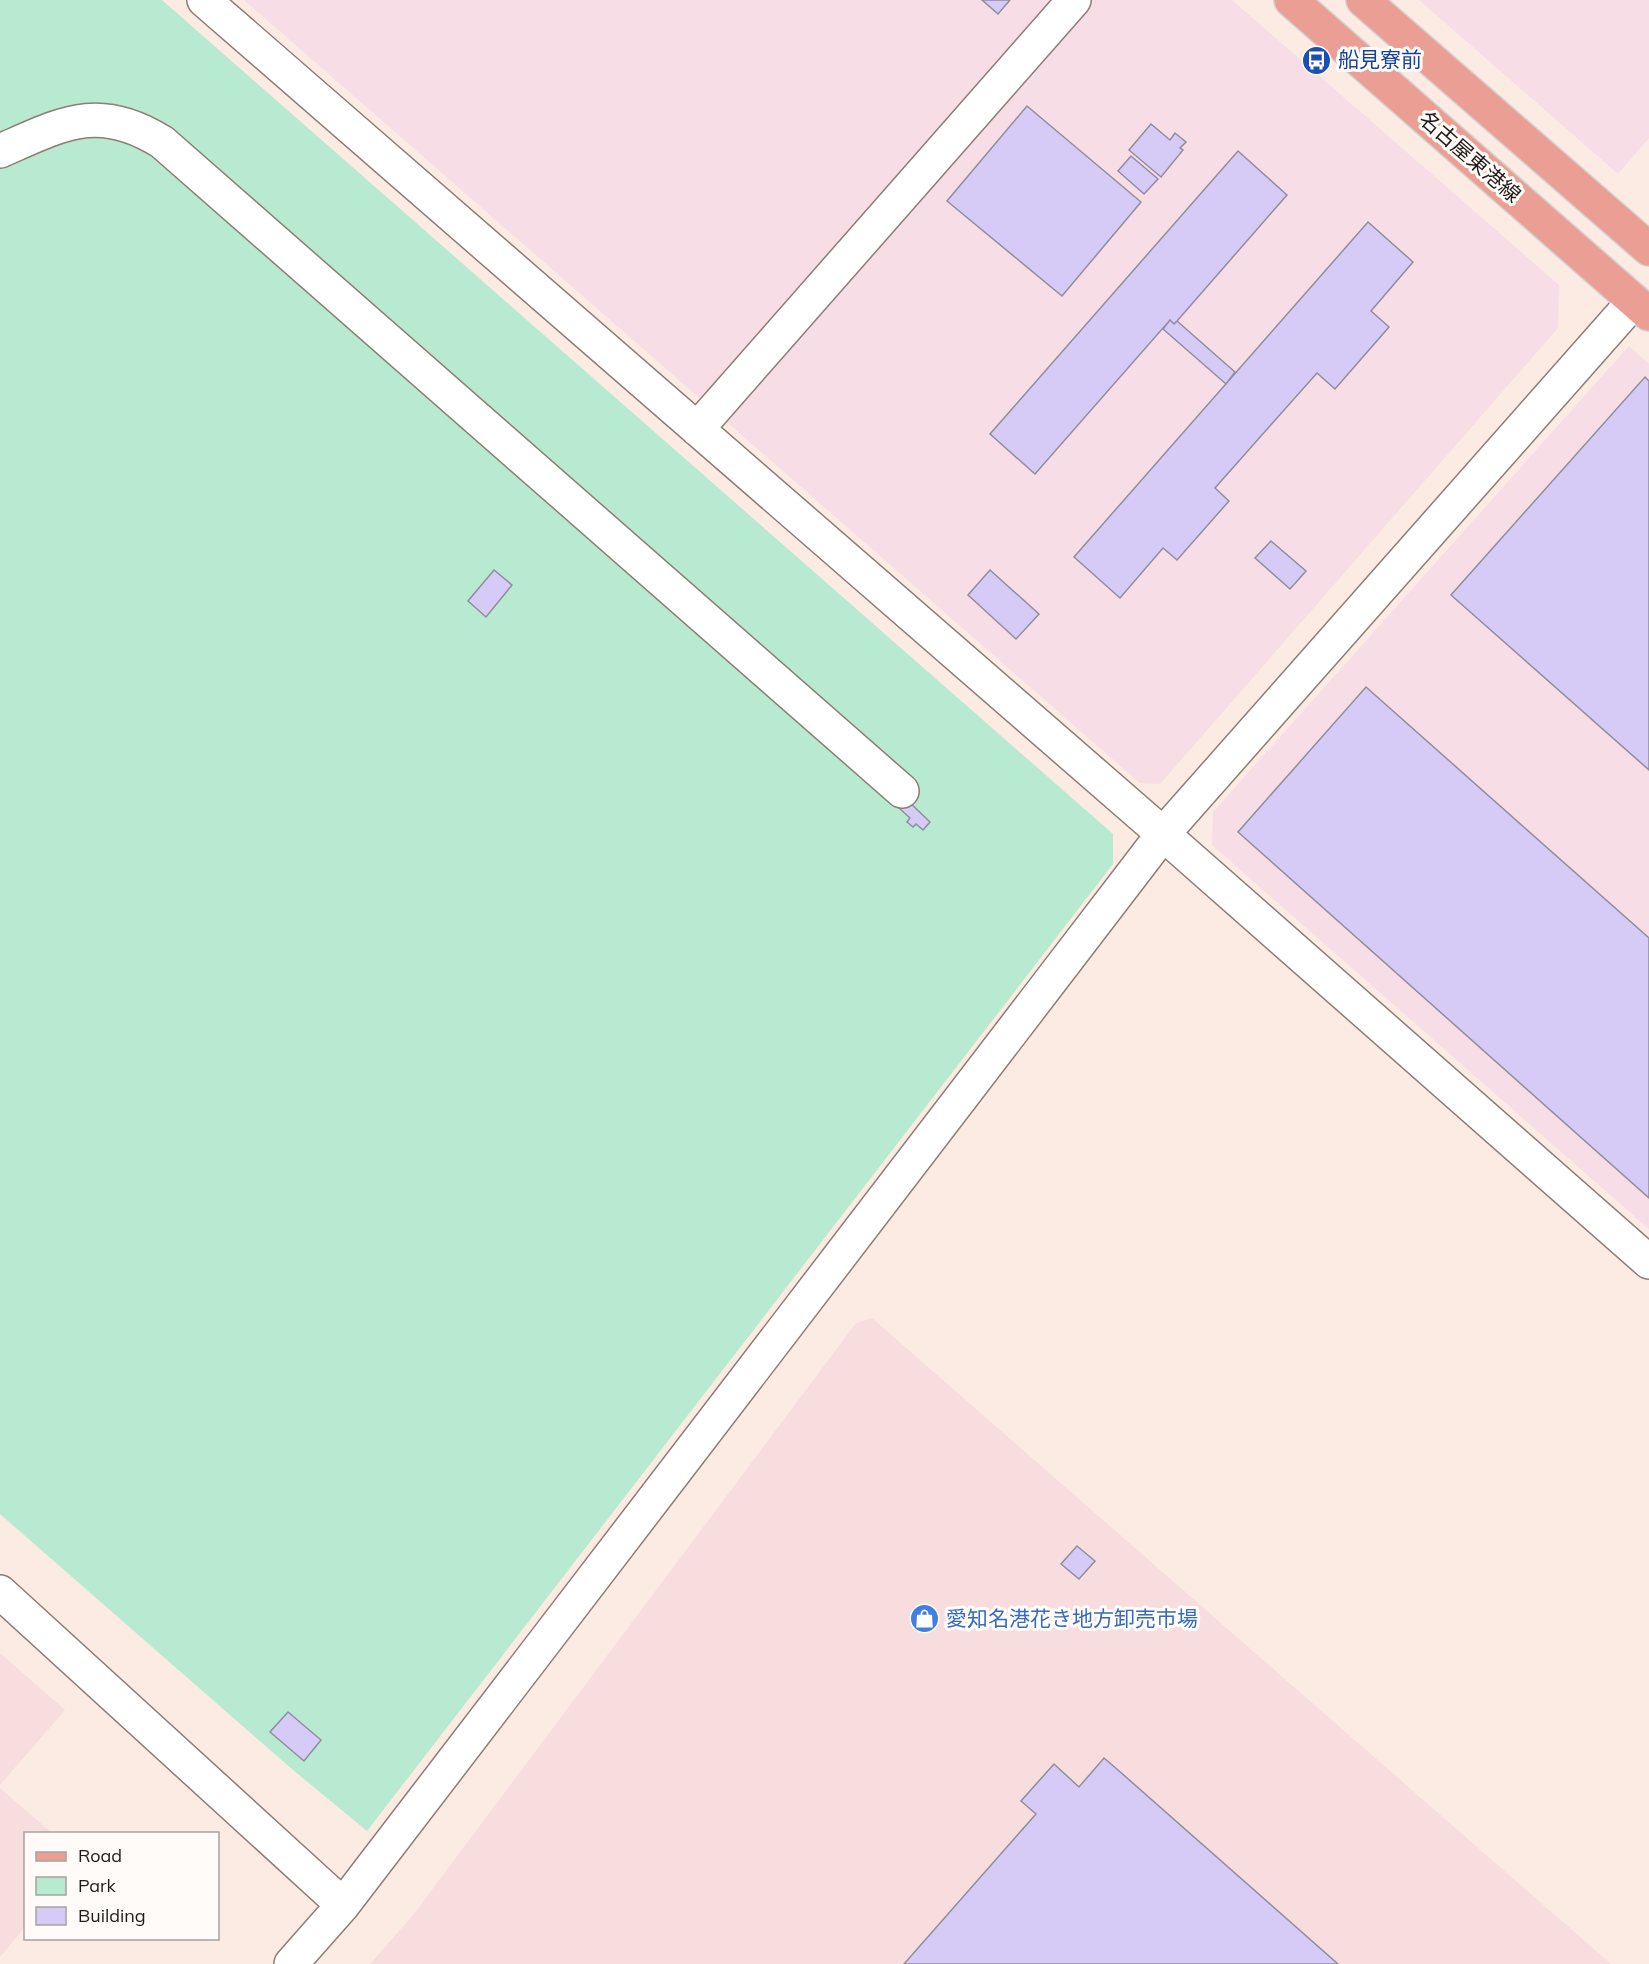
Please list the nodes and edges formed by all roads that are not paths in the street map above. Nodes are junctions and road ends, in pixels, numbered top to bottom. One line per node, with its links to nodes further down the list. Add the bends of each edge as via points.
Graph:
1 (204, 0): 8 (street)
2 (1074, 0): 8 (street)
3 (1291, 0): 7 (main road, 名古屋東港線)
4 (1363, 0): 6 (main road)
5 (0, 151): 9 (street, via 58,126 85,120 120,122 162,142)
6 (1649, 249)
7 (1642, 307): 10 (street)
8 (698, 429): 10 (street)
9 (902, 791)
10 (1163, 834): 11 (street); 13 (street)
11 (1649, 1262)
12 (0, 1592): 13 (street)
13 (344, 1905): 14 (street)
14 (291, 1964)

